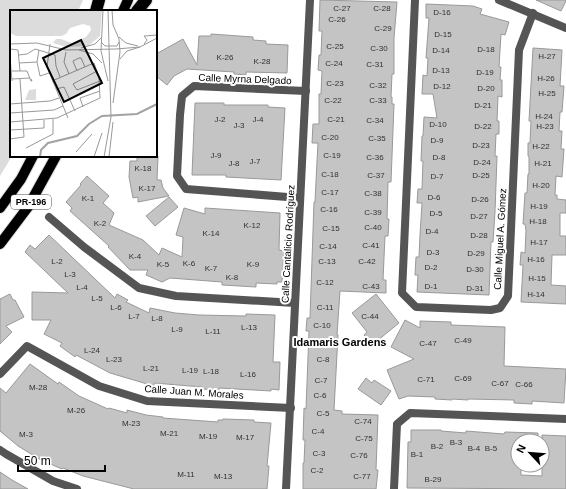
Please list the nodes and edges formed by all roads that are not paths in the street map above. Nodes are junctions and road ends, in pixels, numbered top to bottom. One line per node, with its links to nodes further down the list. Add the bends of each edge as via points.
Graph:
1 (99, 0): 8 (highway)
2 (105, 0): 9 (main road)
3 (128, 0): 10 (main road)
4 (146, 0): 11 (highway)
5 (310, 0): 14 (street, Calle Cantalicio Rodríguez)
6 (415, 0): 12 (street, Calle Miguel A. Gómez, via 402,292 416,307 491,310 500,308 508,296 519,50)
7 (499, 0): 12 (street)
8 (96, 10)
9 (100, 10)
10 (123, 10)
11 (138, 10)
12 (533, 13): 13 (street)
13 (566, 28)
14 (306, 91): 17 (street, Calle Cantalicio Rodríguez); 17 (street, Calle Myrna Delgado, via 194,86 182,96 180,115 177,176 186,189)
15 (32, 157): 18 (main road, PR-196, via 21,179)
16 (55, 157): 20 (main road, PR-196, via 28,207)
17 (300, 198): 21 (street, Calle Cantalicio Rodríguez)
18 (0, 208)
19 (50, 217): 21 (street, via 84,247 139,288 176,296)
20 (0, 244)
21 (295, 303): 23 (street, Calle Cantalicio Rodríguez)
22 (0, 374): 23 (street, Calle Juan M. Morales, via 28,346 99,386 147,401)
23 (291, 408): 27 (street, Calle Cantalicio Rodríguez)
24 (566, 419): 28 (street, via 410,413 397,424)
25 (0, 450): 26 (street, via 53,481)
26 (78, 489)
27 (286, 489)
28 (394, 489)

